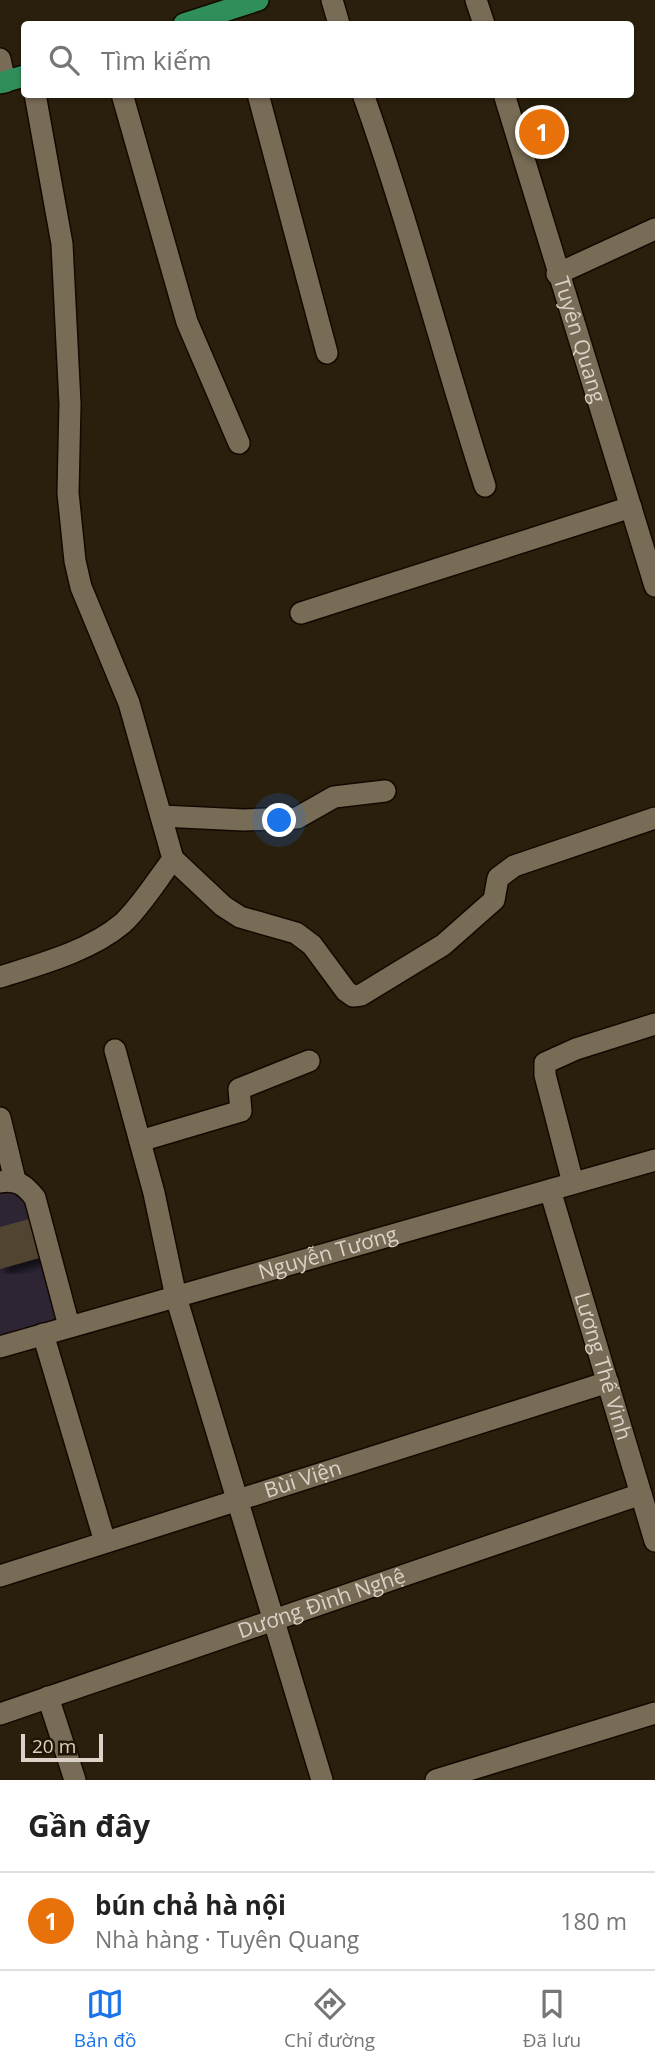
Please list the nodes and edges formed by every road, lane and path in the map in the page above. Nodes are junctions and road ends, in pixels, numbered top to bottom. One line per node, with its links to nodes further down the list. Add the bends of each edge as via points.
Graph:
1 (258, 0): 4 (main road)
2 (332, 0): 6 (street)
3 (476, 0): 7 (street)
4 (237, 16): 5 (main road)
5 (204, 21)
6 (338, 21)
7 (483, 21)
8 (0, 59): 9 (street)
9 (10, 80)
10 (35, 98): 24 (street, via 62,244 70,404 68,493 75,561 81,587 129,703)
11 (123, 98): 18 (street, via 187,322)
12 (259, 98): 17 (street)
13 (364, 98): 19 (street)
14 (505, 98): 16 (street, Tuyên Quang)
15 (655, 229): 16 (street)
16 (557, 274): 20 (street, Tuyên Quang)
17 (327, 353)
18 (239, 443)
19 (485, 486)
20 (631, 507): 21 (street, Tuyên Quang); 22 (street)
21 (655, 586)
22 (301, 613)
23 (385, 791): 24 (street, via 334,797 297,818)
24 (161, 816): 26 (street)
25 (655, 818): 26 (street, via 514,866 498,878 494,900 443,945 353,996 312,945 296,933 240,917)
26 (173, 859): 27 (street, via 109,933)
27 (0, 977)
28 (655, 1024): 35 (street, via 545,1063)
29 (115, 1050): 32 (street)
30 (309, 1061): 32 (street, via 239,1089 241,1111)
31 (0, 1118): 34 (street)
32 (140, 1142): 37 (street)
33 (655, 1160): 35 (street, Nguyễn Tương)
34 (7, 1181): 38 (street, via 26,1187 35,1198)
35 (573, 1184): 36 (street, Nguyễn Tương)
36 (550, 1190): 37 (street, Nguyễn Tương); 41 (street, Lương Thế Vinh)
37 (176, 1297): 38 (street, Nguyễn Tương); 43 (street)
38 (69, 1326): 39 (street, Nguyễn Tương)
39 (43, 1334): 40 (street, Nguyễn Tương); 45 (street)
40 (0, 1348)
41 (608, 1382): 42 (street, Lương Thế Vinh); 43 (street, Bùi Viện)
42 (641, 1494): 44 (street, Lương Thế Vinh); 47 (street, Dương Đình Nghệ)
43 (238, 1501): 45 (street, Bùi Viện); 47 (street)
44 (655, 1541)
45 (105, 1542): 46 (street, Bùi Viện)
46 (0, 1576)
47 (272, 1618): 48 (street, Dương Đình Nghệ); 52 (street)
48 (48, 1697): 50 (street, Dương Đình Nghệ); 51 (street)
49 (655, 1713): 53 (street)
50 (0, 1714)
51 (75, 1780)
52 (322, 1780)
53 (436, 1780)

